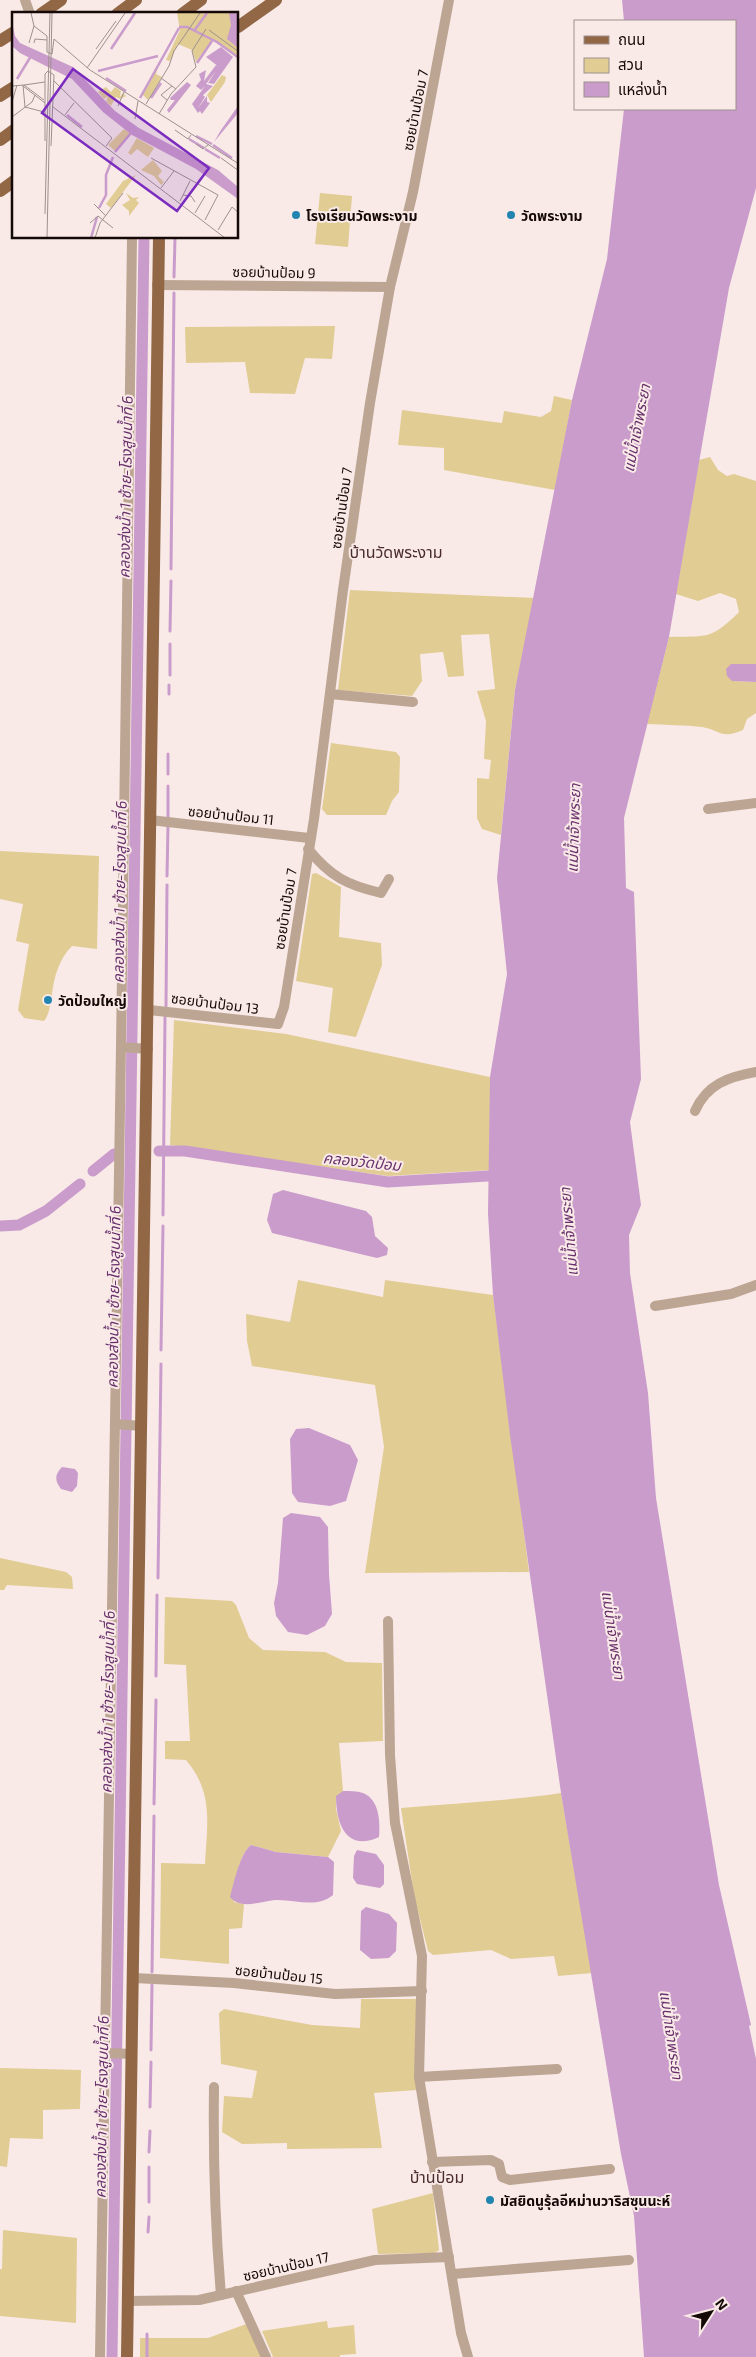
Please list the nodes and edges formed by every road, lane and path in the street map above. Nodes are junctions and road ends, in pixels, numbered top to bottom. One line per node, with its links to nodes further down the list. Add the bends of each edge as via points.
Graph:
1 (25, 0): 7 (street)
2 (62, 0): 8 (main road)
3 (136, 0): 9 (main road)
4 (202, 0): 10 (main road)
5 (276, 0): 11 (main road)
6 (449, 0): 23 (street, ซอยบ้านป้อม 7, via 414,192)
7 (29, 12)
8 (44, 12)
9 (119, 12)
10 (185, 12)
11 (239, 26)
12 (12, 33): 13 (main road)
13 (0, 41)
14 (12, 88): 15 (main road)
15 (0, 96)
16 (12, 131): 17 (main road)
17 (0, 140)
18 (12, 182): 19 (main road)
19 (0, 191)
20 (132, 239): 34 (street)
21 (158, 239): 22 (main road)
22 (157, 285): 23 (street, ซอยบ้านป้อม 9); 28 (main road)
23 (390, 287): 24 (street, ซอยบ้านป้อม 7, via 370,403)
24 (330, 694): 25 (street); 29 (street, ซอยบ้านป้อม 7)
25 (413, 702)
26 (756, 803): 27 (street)
27 (708, 809)
28 (150, 820): 29 (street, ซอยบ้านป้อม 11); 32 (main road)
29 (309, 838): 30 (street, ซอยบ้านป้อม 7)
30 (308, 849): 31 (street, via 322,866 349,884 381,893); 33 (street, ซอยบ้านป้อม 7, via 284,1007)
31 (389, 879)
32 (148, 1010): 33 (street, ซอยบ้านป้อม 13); 35 (main road)
33 (278, 1024)
34 (124, 1047): 35 (street); 40 (street)
35 (144, 1049): 41 (main road)
36 (756, 1072): 37 (street, via 723,1080 700,1099)
37 (694, 1111)
38 (756, 1285): 39 (street, via 731,1294)
39 (655, 1306)
40 (117, 1425): 41 (street); 45 (street)
41 (138, 1426): 43 (main road)
42 (388, 1621): 44 (street, via 390,1755 395,1823 422,1956)
43 (134, 1978): 44 (street, ซอยบ้านป้อม 15, via 234,1983 335,1994); 46 (main road)
44 (422, 1991): 48 (street)
45 (110, 2053): 46 (street); 58 (street)
46 (129, 2054): 57 (main road)
47 (557, 2069): 48 (street)
48 (420, 2077): 50 (street)
49 (214, 2087): 56 (street, via 213,2166)
50 (432, 2162): 51 (street, via 491,2160 499,2164 502,2177 510,2180); 52 (street)
51 (610, 2168)
52 (450, 2257): 54 (street); 55 (street, ซอยบ้านป้อม 17, via 375,2260)
53 (629, 2260): 54 (street)
54 (453, 2274): 61 (street, via 461,2333)
55 (236, 2291): 56 (street, ซอยบ้านป้อม 17); 60 (street)
56 (221, 2295): 57 (street, ซอยบ้านป้อม 17, via 199,2300)
57 (128, 2301): 59 (main road)
58 (100, 2357)
59 (127, 2357)
60 (266, 2357)
61 (468, 2357)

